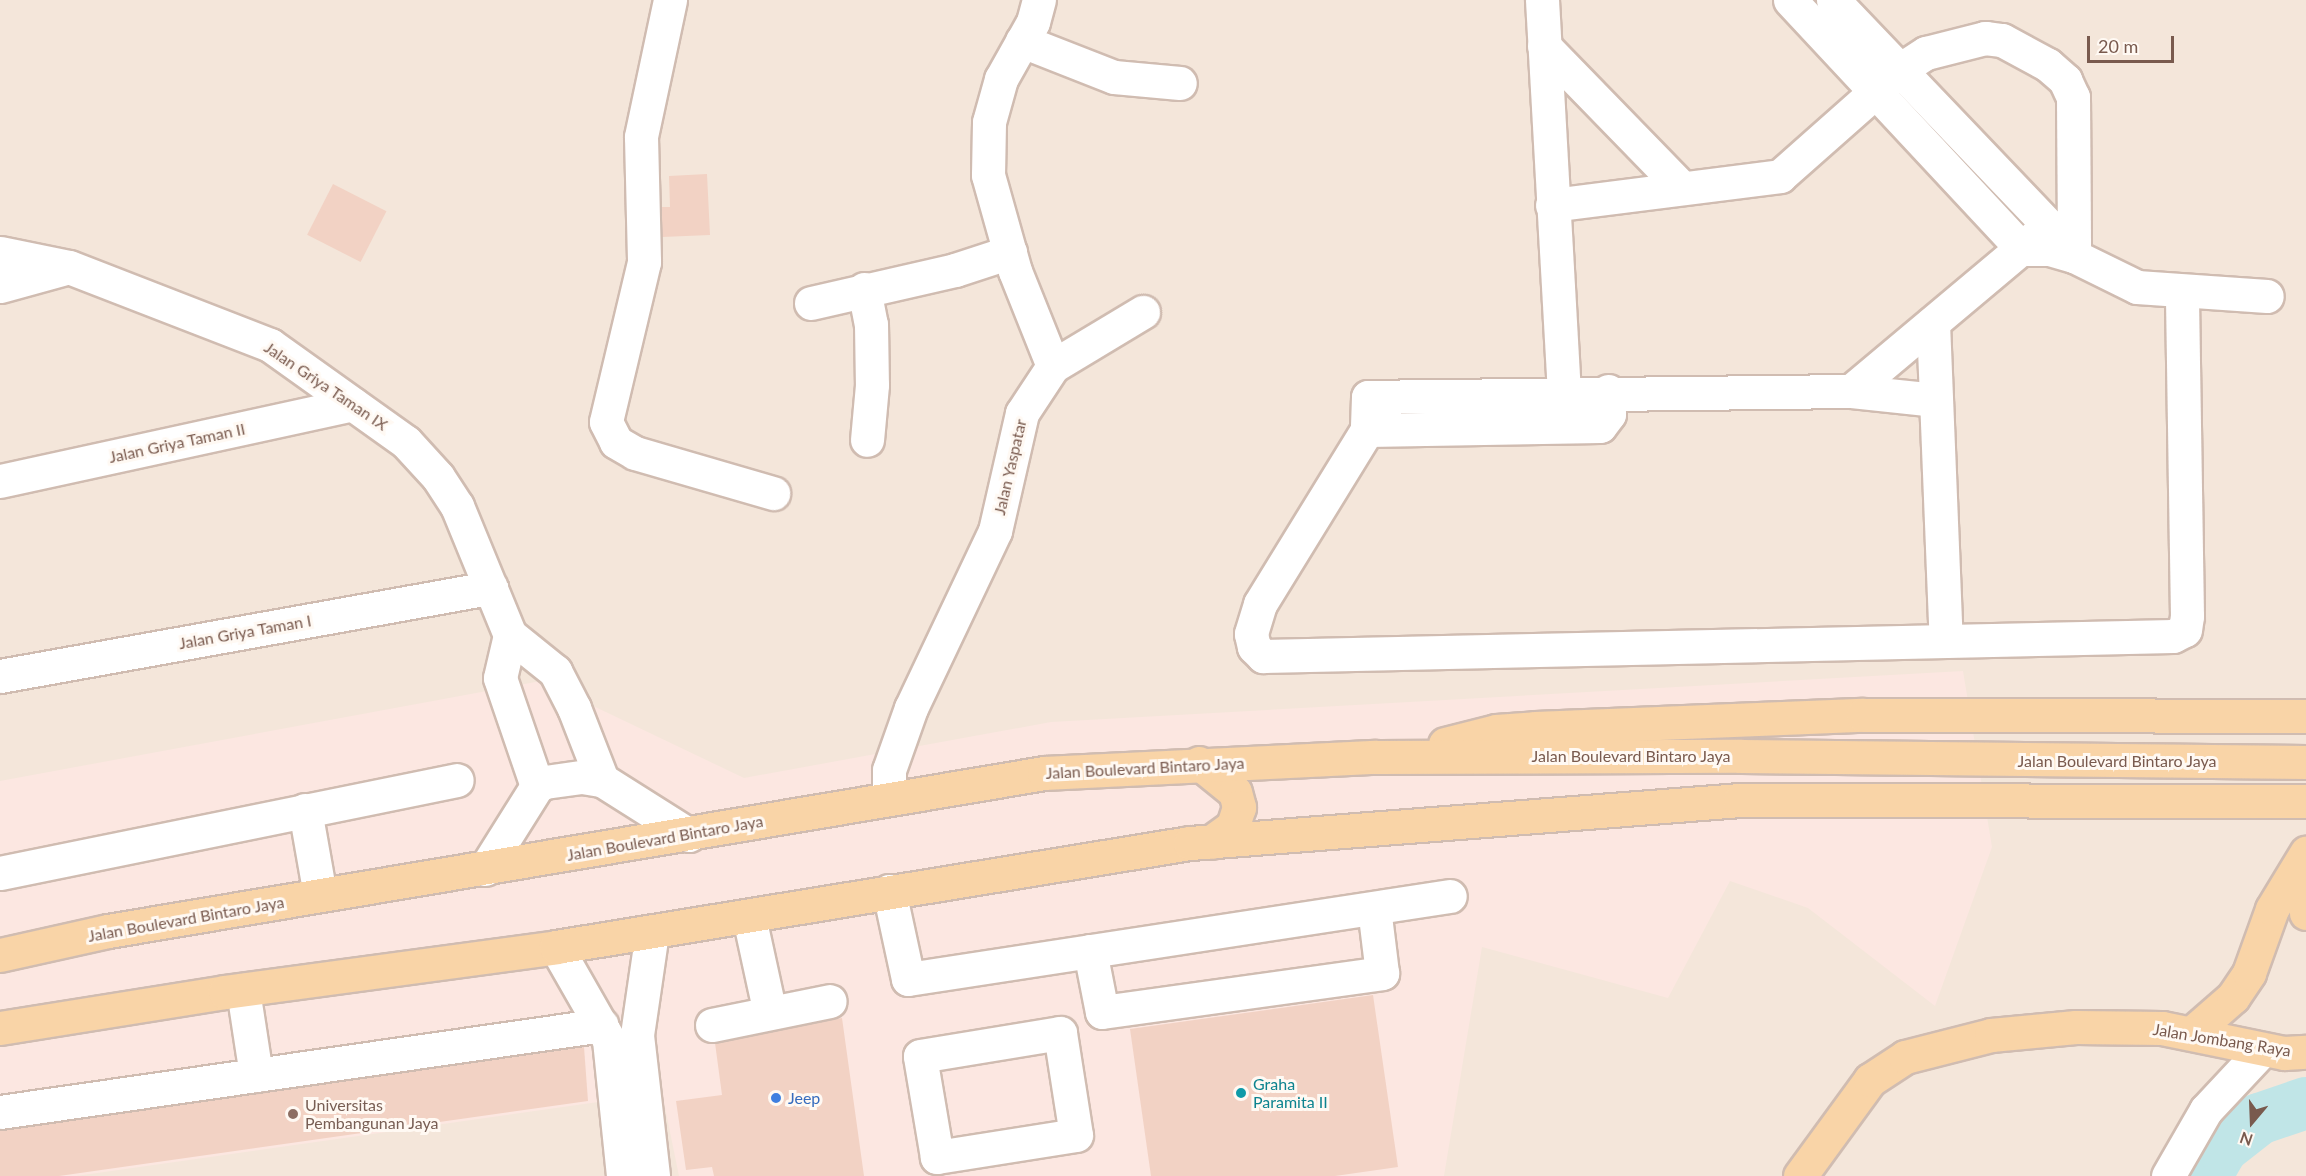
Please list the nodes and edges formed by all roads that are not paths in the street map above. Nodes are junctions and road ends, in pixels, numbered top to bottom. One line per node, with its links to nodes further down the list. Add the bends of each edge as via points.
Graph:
1 (670, 0): 33 (street, via 641,137 644,262 606,422 616,442 635,453)
2 (1039, 0): 6 (street)
3 (1542, 0): 7 (street)
4 (1790, 0): 10 (street)
5 (1833, 0): 8 (street)
6 (1022, 41): 9 (street, via 1114,77); 14 (street, via 1001,79 989,122 988,175)
7 (1544, 46): 11 (street); 12 (street)
8 (1901, 69): 10 (street); 13 (street); 13 (street, via 1926,53 1985,38 2030,53 2064,80 2073,97 2075,120)
9 (1180, 83)
10 (1876, 92): 11 (street, via 1780,176 1763,181); 13 (street)
11 (1680, 186): 12 (street)
12 (1552, 205): 27 (street)
13 (2048, 245): 19 (street, via 2137,287); 23 (street)
14 (1010, 252): 18 (street, via 956,270); 24 (street)
15 (0, 253): 16 (street, Jalan Griya Taman IX)
16 (69, 267): 17 (street); 29 (street, Jalan Griya Taman IX, via 270,345)
17 (0, 286)
18 (864, 289): 21 (street); 31 (street, via 871,344)
19 (2182, 291): 20 (street); 36 (street, via 2185,630 2173,636)
20 (2267, 296)
21 (811, 303)
22 (1143, 312): 24 (street)
23 (1933, 323): 26 (street); 28 (street)
24 (1053, 366): 45 (street, Jalan Yaspatar, via 1022,413 995,531 911,708 889,770)
25 (1608, 391): 26 (street); 27 (street); 30 (street, via 1610,414 1600,426)
26 (1851, 391): 28 (street)
27 (1564, 392): 30 (street, via 1374,395 1366,401)
28 (1936, 400): 36 (street)
29 (353, 404): 32 (street, Jalan Griya Taman II); 34 (street, Jalan Griya Taman IX, via 406,442 438,477 457,506)
30 (1367, 430): 36 (street, via 1260,604 1251,634 1254,647 1263,656)
31 (867, 440)
32 (0, 481)
33 (773, 493)
34 (491, 588): 35 (street, Jalan Griya Taman IX); 37 (street, Jalan Griya Taman I)
35 (510, 635): 43 (street, Jalan Griya Taman IX, via 555,671); 44 (street, via 501,678)
36 (1946, 641)
37 (0, 676)
38 (2306, 716): 39 (main road, via 1863,715 1605,724 1496,731)
39 (1394, 757): 40 (main road, Jalan Boulevard Bintaro Jaya); 41 (main road, Jalan Boulevard Bintaro Jaya)
40 (2306, 762)
41 (1198, 763): 45 (main road, Jalan Boulevard Bintaro Jaya, via 1044,773); 49 (main road, via 1236,792 1239,807 1233,826)
42 (457, 780): 47 (street)
43 (602, 780): 44 (street, via 582,777); 48 (street)
44 (537, 786): 51 (street)
45 (889, 798): 48 (main road, Jalan Boulevard Bintaro Jaya)
46 (2306, 801): 49 (main road, via 1740,800)
47 (296, 812): 52 (street); 56 (street)
48 (689, 835): 51 (main road, Jalan Boulevard Bintaro Jaya)
49 (1211, 842): 54 (main road)
50 (2306, 853): 70 (main road, via 2272,909 2249,973 2234,997)
51 (485, 869): 56 (main road, Jalan Boulevard Bintaro Jaya)
52 (0, 873)
53 (2306, 880): 58 (main road)
54 (889, 891): 59 (main road); 62 (street, via 908,979)
55 (1450, 896): 57 (street)
56 (311, 897): 63 (main road, Jalan Boulevard Bintaro Jaya, via 108,931)
57 (1374, 908): 62 (street); 66 (street, via 1382,973)
58 (2306, 913)
59 (749, 917): 60 (main road); 67 (street)
60 (652, 932): 61 (main road); 71 (street)
61 (556, 948): 64 (main road); 71 (street)
62 (1090, 951): 66 (street)
63 (0, 955)
64 (234, 991): 69 (main road); 75 (street)
65 (830, 1001): 67 (street)
66 (1102, 1012): 74 (street)
67 (771, 1013): 68 (street)
68 (712, 1025)
69 (0, 1028)
70 (2193, 1032): 72 (main road, Jalan Jombang Raya); 79 (main road, Jalan Jombang Raya, via 2076,1027 1991,1035 1905,1057 1870,1080)
71 (616, 1034): 75 (street); 77 (street); 78 (street)
72 (2263, 1049): 73 (main road, Jalan Jombang Raya); 80 (street, via 2206,1110)
73 (2306, 1052)
74 (1064, 1056): 74 (street, via 1060,1033 920,1056 937,1157 1076,1135)
75 (247, 1077): 76 (street)
76 (0, 1112)
77 (623, 1176)
78 (653, 1176)
79 (1800, 1176)
80 (2168, 1176)

